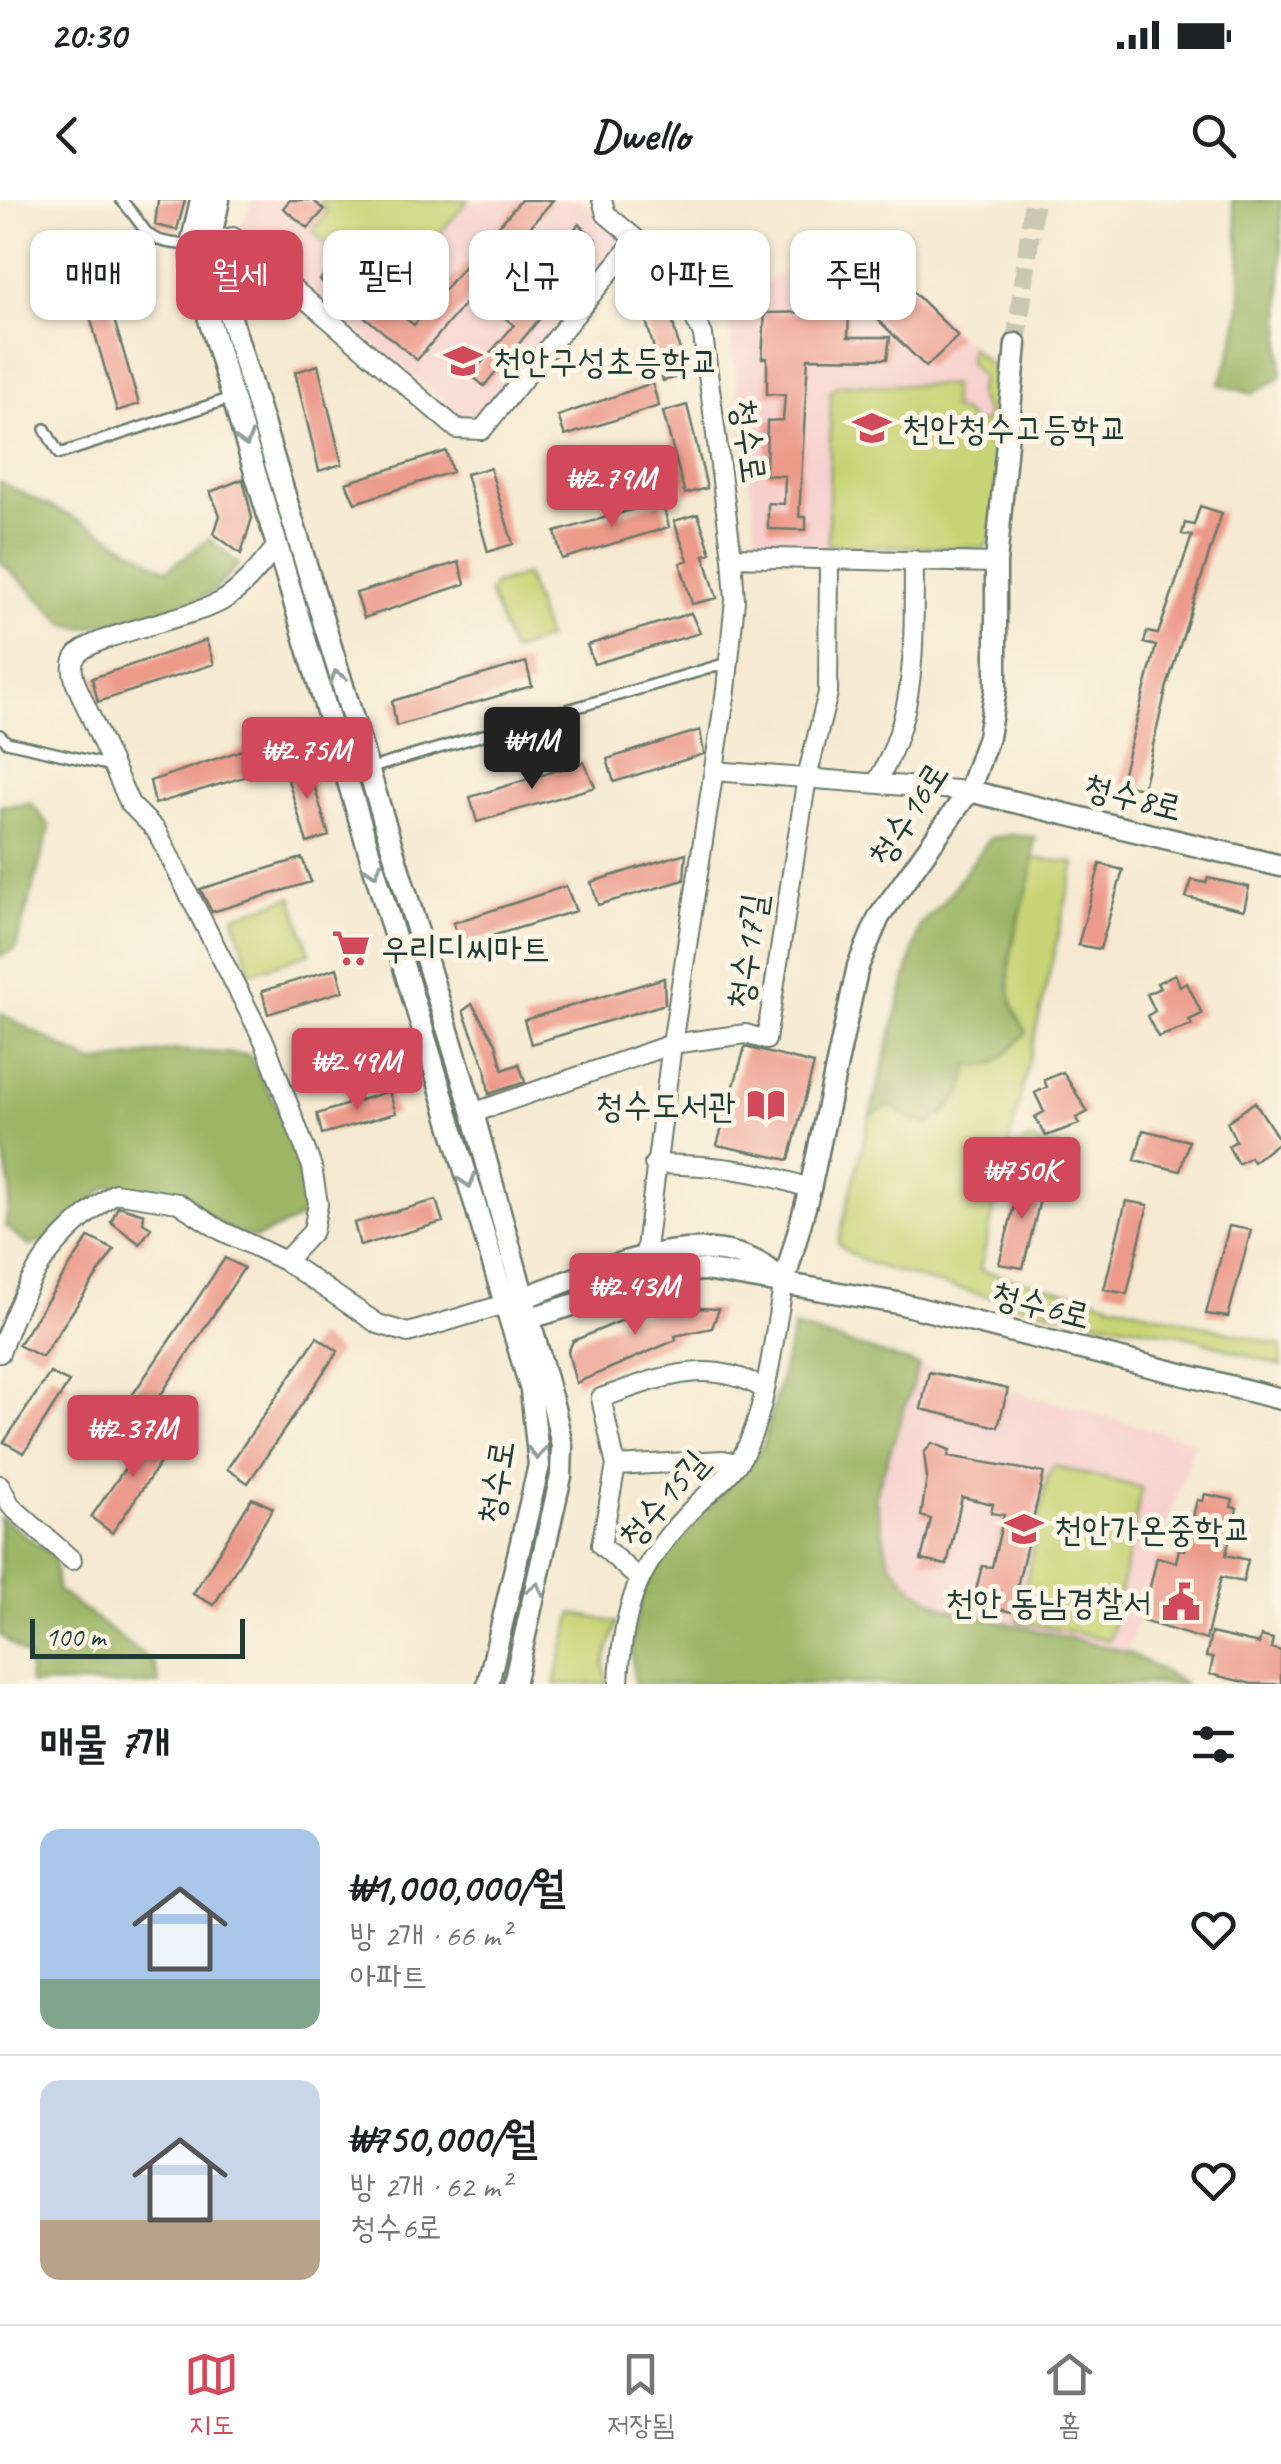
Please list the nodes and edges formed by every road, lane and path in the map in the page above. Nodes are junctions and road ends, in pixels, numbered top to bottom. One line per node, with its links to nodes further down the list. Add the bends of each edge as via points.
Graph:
1 (121, 200): 8 (lane, via 159,243)
2 (201, 200): 5 (street, 청수로)
3 (218, 200): 6 (street, 청수로)
4 (602, 200): 7 (street, 청수로)
5 (201, 230)
6 (206, 230)
7 (622, 230)
8 (176, 243)
9 (615, 266): 10 (street, via 482,430 470,433 457,429)
10 (303, 297)
11 (208, 320): 15 (street, 청수로)
12 (224, 320): 26 (street, 청수로, one-way to 12)
13 (696, 320): 18 (street, 청수로, via 703,335)
14 (1016, 344): 21 (street, 청수16로)
15 (232, 398): 16 (lane, via 60,454); 17 (street, 청수로, one-way to 17)
16 (45, 429)
17 (277, 546): 24 (street, via 223,600 77,654 76,684); 26 (street, 청수로)
18 (732, 558): 19 (street); 22 (street, 청수로)
19 (830, 560): 20 (street); 27 (street, 청수17길, via 828,693)
20 (914, 560): 21 (street); 28 (street, via 906,718)
21 (996, 563): 29 (street, 청수16로, via 996,688)
22 (729, 662): 25 (street, 청수로); 26 (lane)
23 (0, 735): 24 (lane)
24 (113, 766): 36 (street, via 130,804 156,830 265,1043 312,1167 318,1204 313,1230)
25 (714, 770): 27 (street); 31 (street, 청수로)
26 (356, 773): 32 (street, 청수로); 39 (street, 청수로, one-way to 39)
27 (807, 777): 28 (street); 31 (street, 청수17길, via 766,1040 746,1034)
28 (877, 782): 29 (street)
29 (969, 791): 30 (street, 청수8로); 34 (street, 청수16로, via 879,918 858,966)
30 (1281, 866)
31 (672, 1044): 32 (street); 33 (street)
32 (473, 1113): 38 (street, 청수로)
33 (654, 1164): 34 (street, via 752,1170); 35 (street)
34 (810, 1189): 37 (street, 청수16로)
35 (645, 1256): 37 (street, 청수6로, via 713,1250 768,1266); 38 (street, 청수6로)
36 (286, 1260): 39 (street, via 378,1324 408,1333 478,1312); 40 (street, via 178,1202 115,1193 41,1258)
37 (784, 1283): 38 (street, 청수6로, via 682,1271); 41 (street, 청수15길); 42 (street, 청수6로, via 898,1303)
38 (529, 1307): 39 (street, 청수6로); 49 (street, 청수로, one-way to 38, via 561,1476 562,1446)
39 (508, 1314): 48 (street, 청수로, one-way to 48, via 531,1390 539,1465)
40 (0, 1353)
41 (762, 1388): 43 (street, 청수15길, via 756,1422); 44 (street, 청수15길, via 698,1370 602,1398)
42 (1281, 1399)
43 (736, 1464): 44 (street, 청수15길); 47 (street, 청수15길, via 668,1533)
44 (616, 1466): 47 (street, 청수15길, via 602,1545)
45 (0, 1485): 46 (street, via 11,1506)
46 (72, 1560)
47 (638, 1578): 50 (street, 청수15길, via 620,1643)
48 (488, 1684)
49 (514, 1684)
50 (619, 1684)

